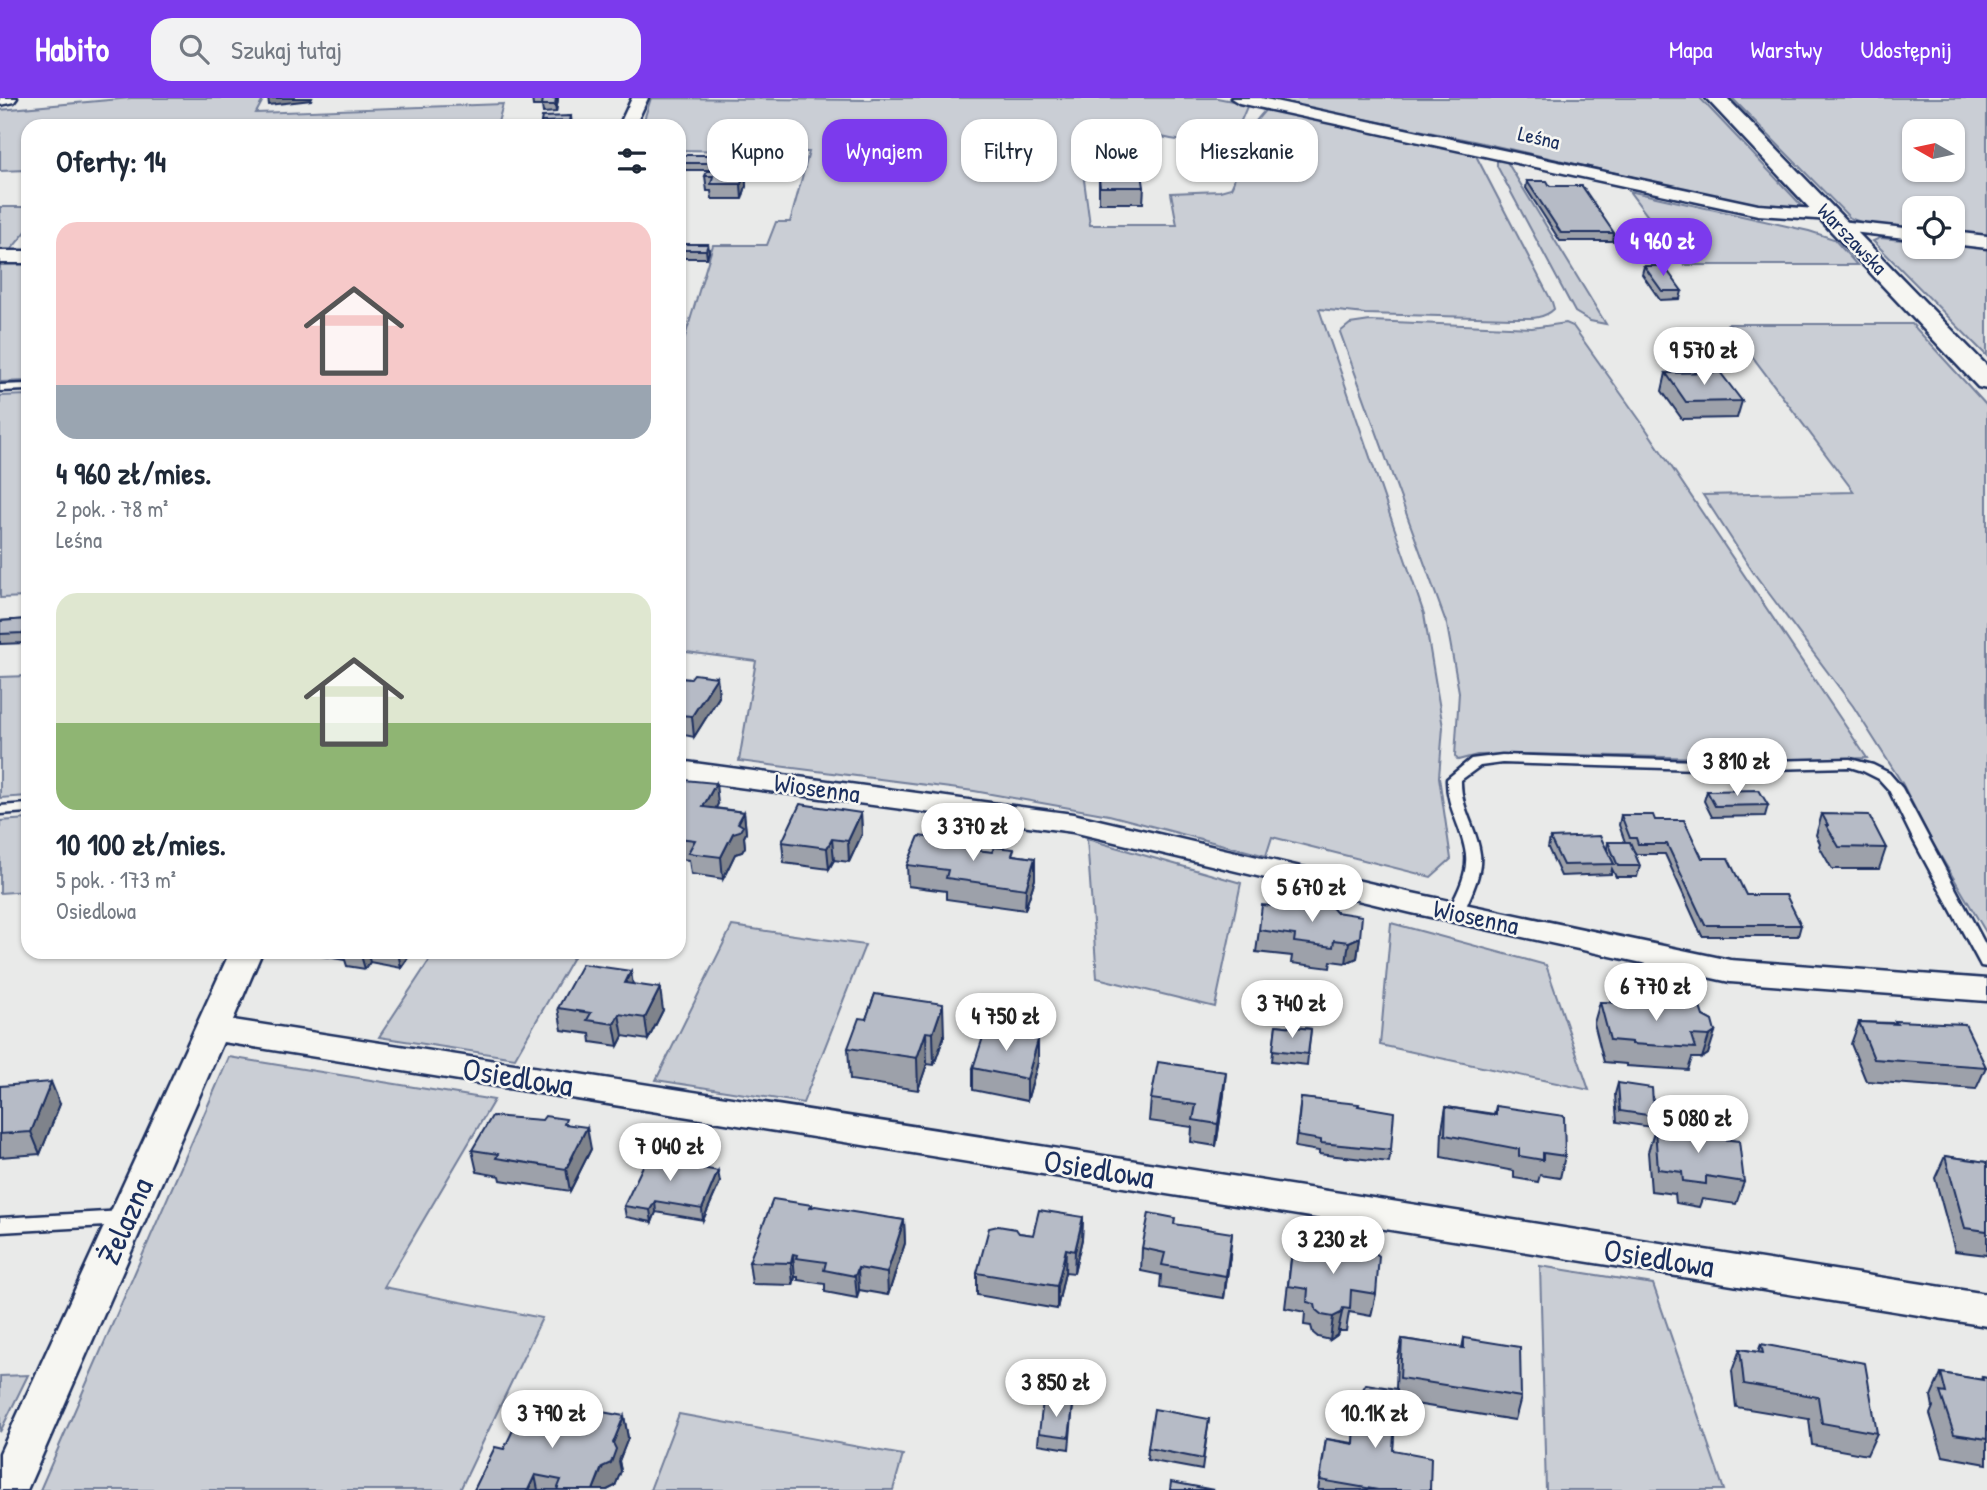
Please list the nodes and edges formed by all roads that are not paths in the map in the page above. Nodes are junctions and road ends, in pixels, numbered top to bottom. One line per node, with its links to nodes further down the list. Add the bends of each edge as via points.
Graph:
1 (7, 98): 5 (street)
2 (640, 98): 6 (street)
3 (1239, 98): 7 (street, Leśna, via 1758,210)
4 (1716, 98): 7 (street, Warszawska)
5 (0, 99)
6 (630, 119)
7 (1835, 221): 8 (street, Leśna); 13 (street, Warszawska)
8 (1902, 232)
9 (1965, 239): 10 (street)
10 (1987, 242)
11 (0, 257): 12 (street)
12 (21, 257)
13 (1987, 381)
14 (21, 387): 15 (lane)
15 (0, 388)
16 (686, 771): 19 (street, Wiosenna, via 1073,823)
17 (21, 808): 18 (lane)
18 (0, 810)
19 (1455, 913): 21 (lane, via 1473,855 1452,795 1454,779 1476,762 1850,763 1884,776 1895,788); 22 (street, Wiosenna, via 1730,971)
20 (243, 959): 23 (street, Żelazna)
21 (1987, 962)
22 (1987, 989)
23 (210, 1028): 24 (street, Żelazna); 26 (street, Osiedlowa)
24 (126, 1218): 25 (lane); 27 (street, Żelazna)
25 (0, 1225)
26 (1987, 1310)
27 (5, 1490)

